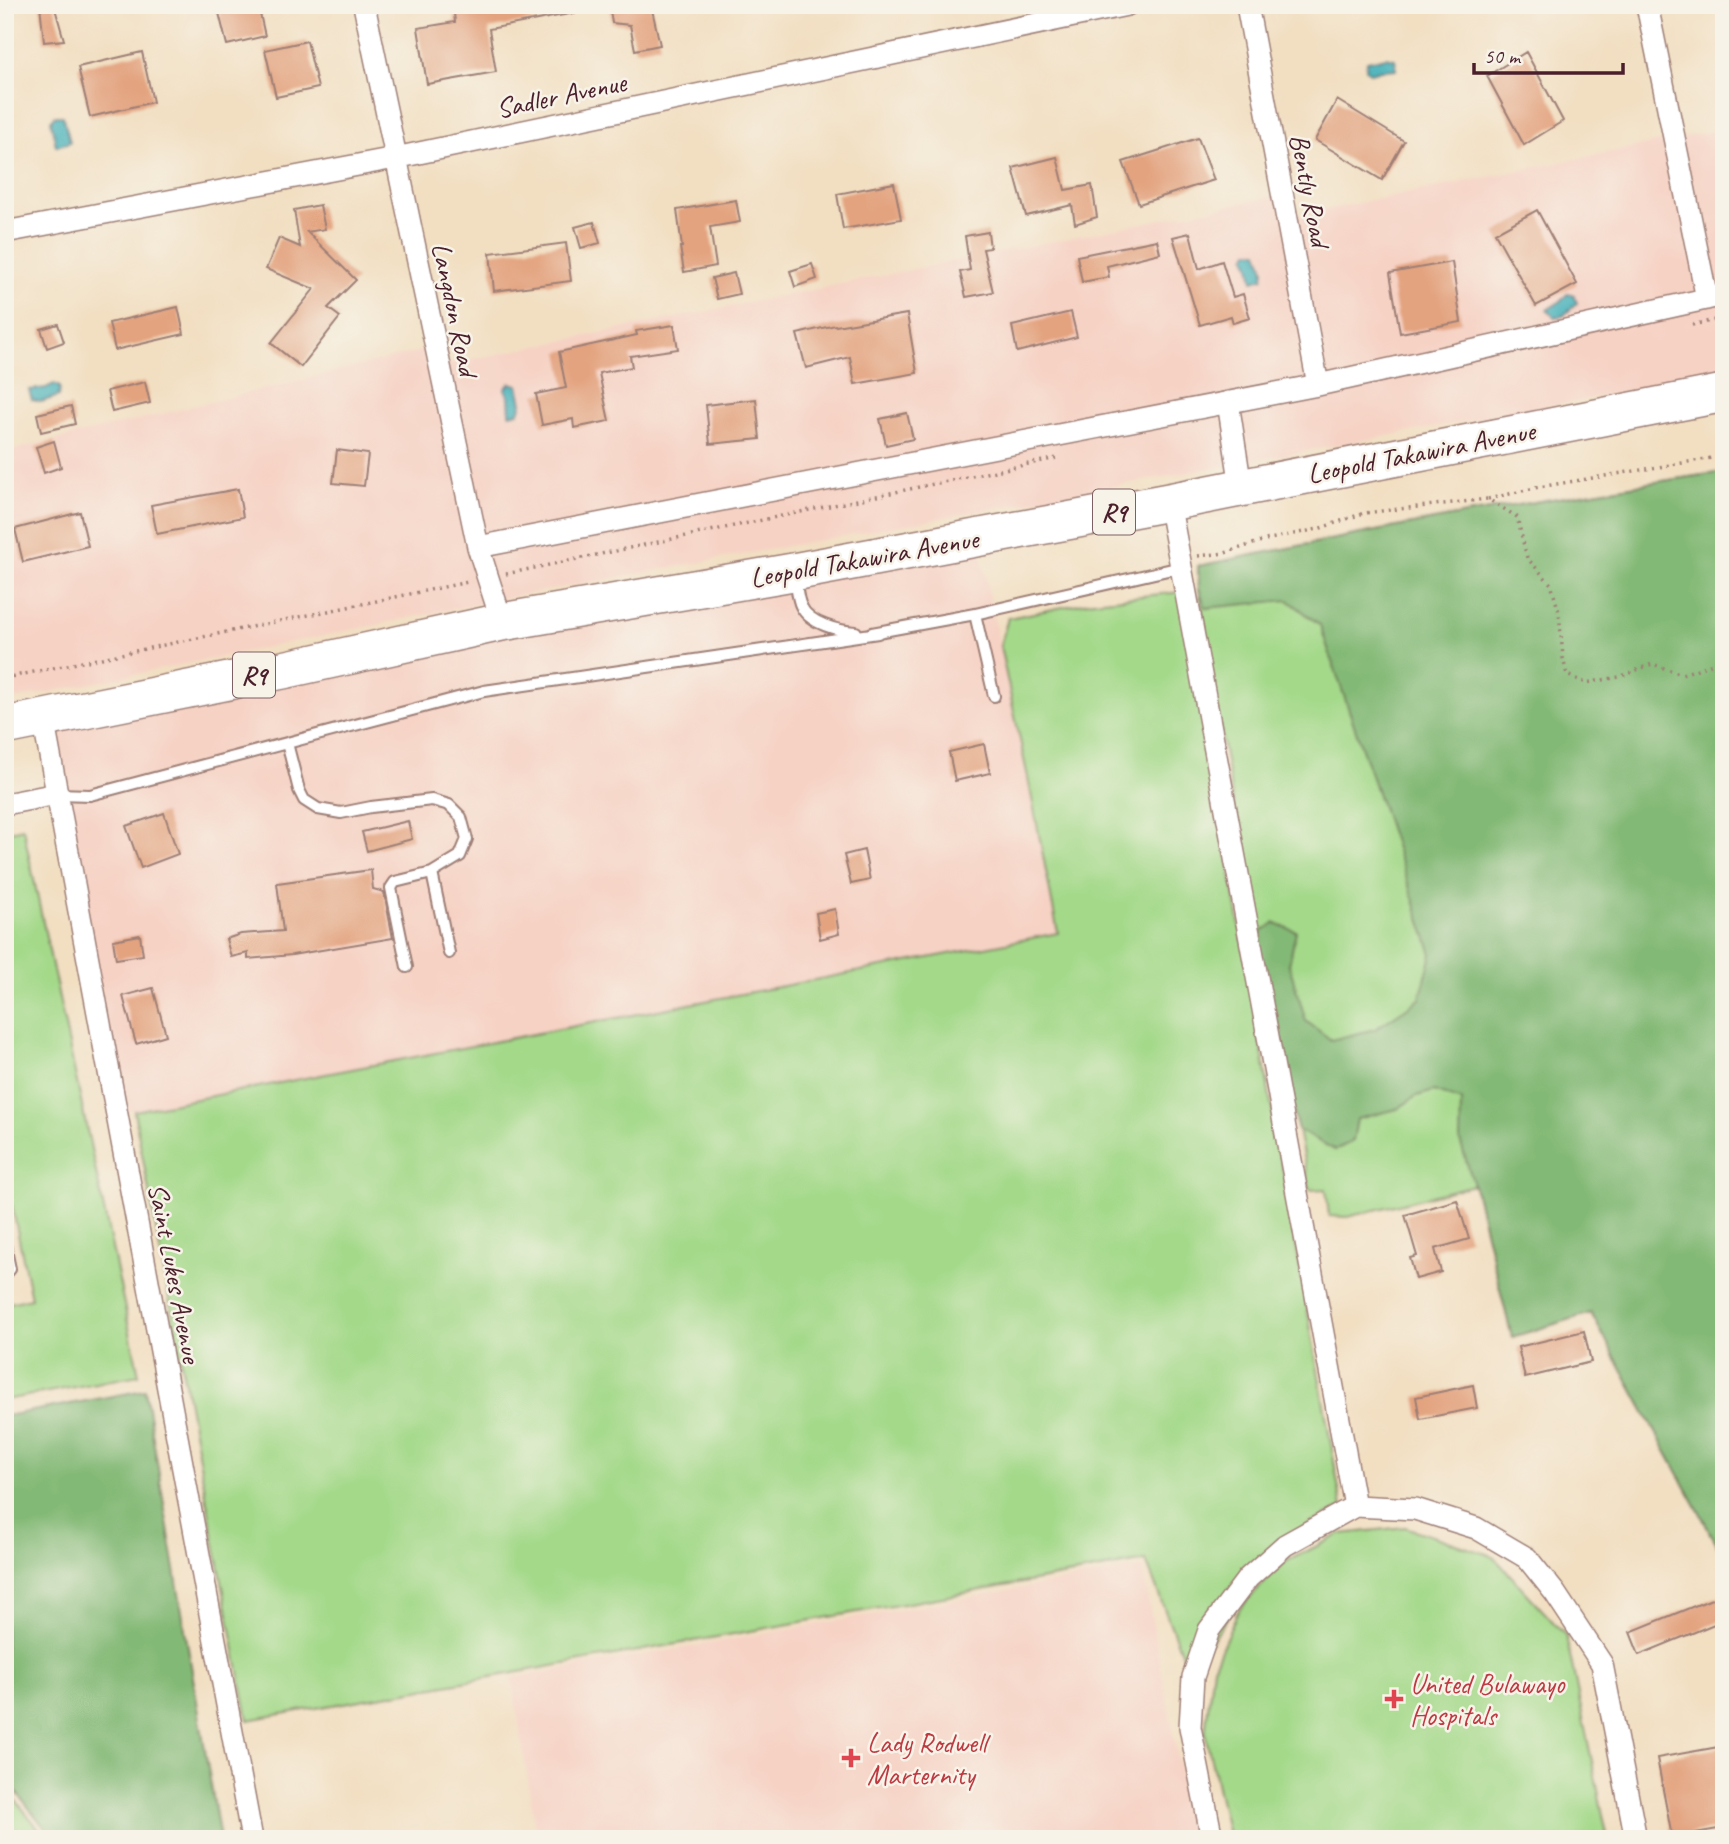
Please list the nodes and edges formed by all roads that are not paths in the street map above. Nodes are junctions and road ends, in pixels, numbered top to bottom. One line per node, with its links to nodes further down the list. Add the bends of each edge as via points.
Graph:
1 (364, 5): 5 (street, Langdon Road)
2 (1127, 5): 5 (street, Sadler Avenue)
3 (1247, 5): 8 (street, Bently Road)
4 (1647, 5): 7 (street)
5 (395, 158): 6 (street, Sadler Avenue); 13 (street, Langdon Road)
6 (5, 232)
7 (1715, 297): 8 (street)
8 (1318, 385): 10 (street)
9 (1724, 393): 11 (highway, Leopold Takawira Avenue / R9)
10 (1228, 402): 11 (street); 13 (street)
11 (1241, 487): 12 (highway, Leopold Takawira Avenue / R9)
12 (1169, 502): 14 (street); 15 (highway, Leopold Takawira Avenue / R9)
13 (478, 547): 17 (street, Langdon Road)
14 (1180, 564): 16 (lane); 30 (street)
15 (793, 572): 17 (highway, Leopold Takawira Avenue / R9); 18 (lane, via 801,607 814,621 847,632)
16 (975, 614): 18 (lane); 19 (lane)
17 (502, 622): 20 (highway, Leopold Takawira Avenue / R9)
18 (878, 633): 22 (lane, via 484,691)
19 (994, 696)
20 (43, 718): 21 (highway, Leopold Takawira Avenue / R9); 23 (street, Saint Lukes Avenue)
21 (5, 726)
22 (287, 743): 23 (lane, via 90,794); 25 (lane, via 299,790 304,800 318,808 341,813 432,800 449,805 461,817 467,839 460,856)
23 (57, 794): 24 (street); 31 (street, Saint Lukes Avenue)
24 (5, 804)
25 (432, 873): 26 (lane); 27 (lane, via 396,882 391,888)
26 (449, 953)
27 (407, 967)
28 (5, 1245): 29 (lane, via 10,1269)
29 (5, 1275)
30 (1355, 1506): 32 (street, via 1285,1545 1248,1578 1209,1630 1193,1677 1190,1727); 33 (street, via 1415,1508 1476,1528 1527,1558 1602,1664)
31 (252, 1839)
32 (1212, 1839)
33 (1636, 1839)

